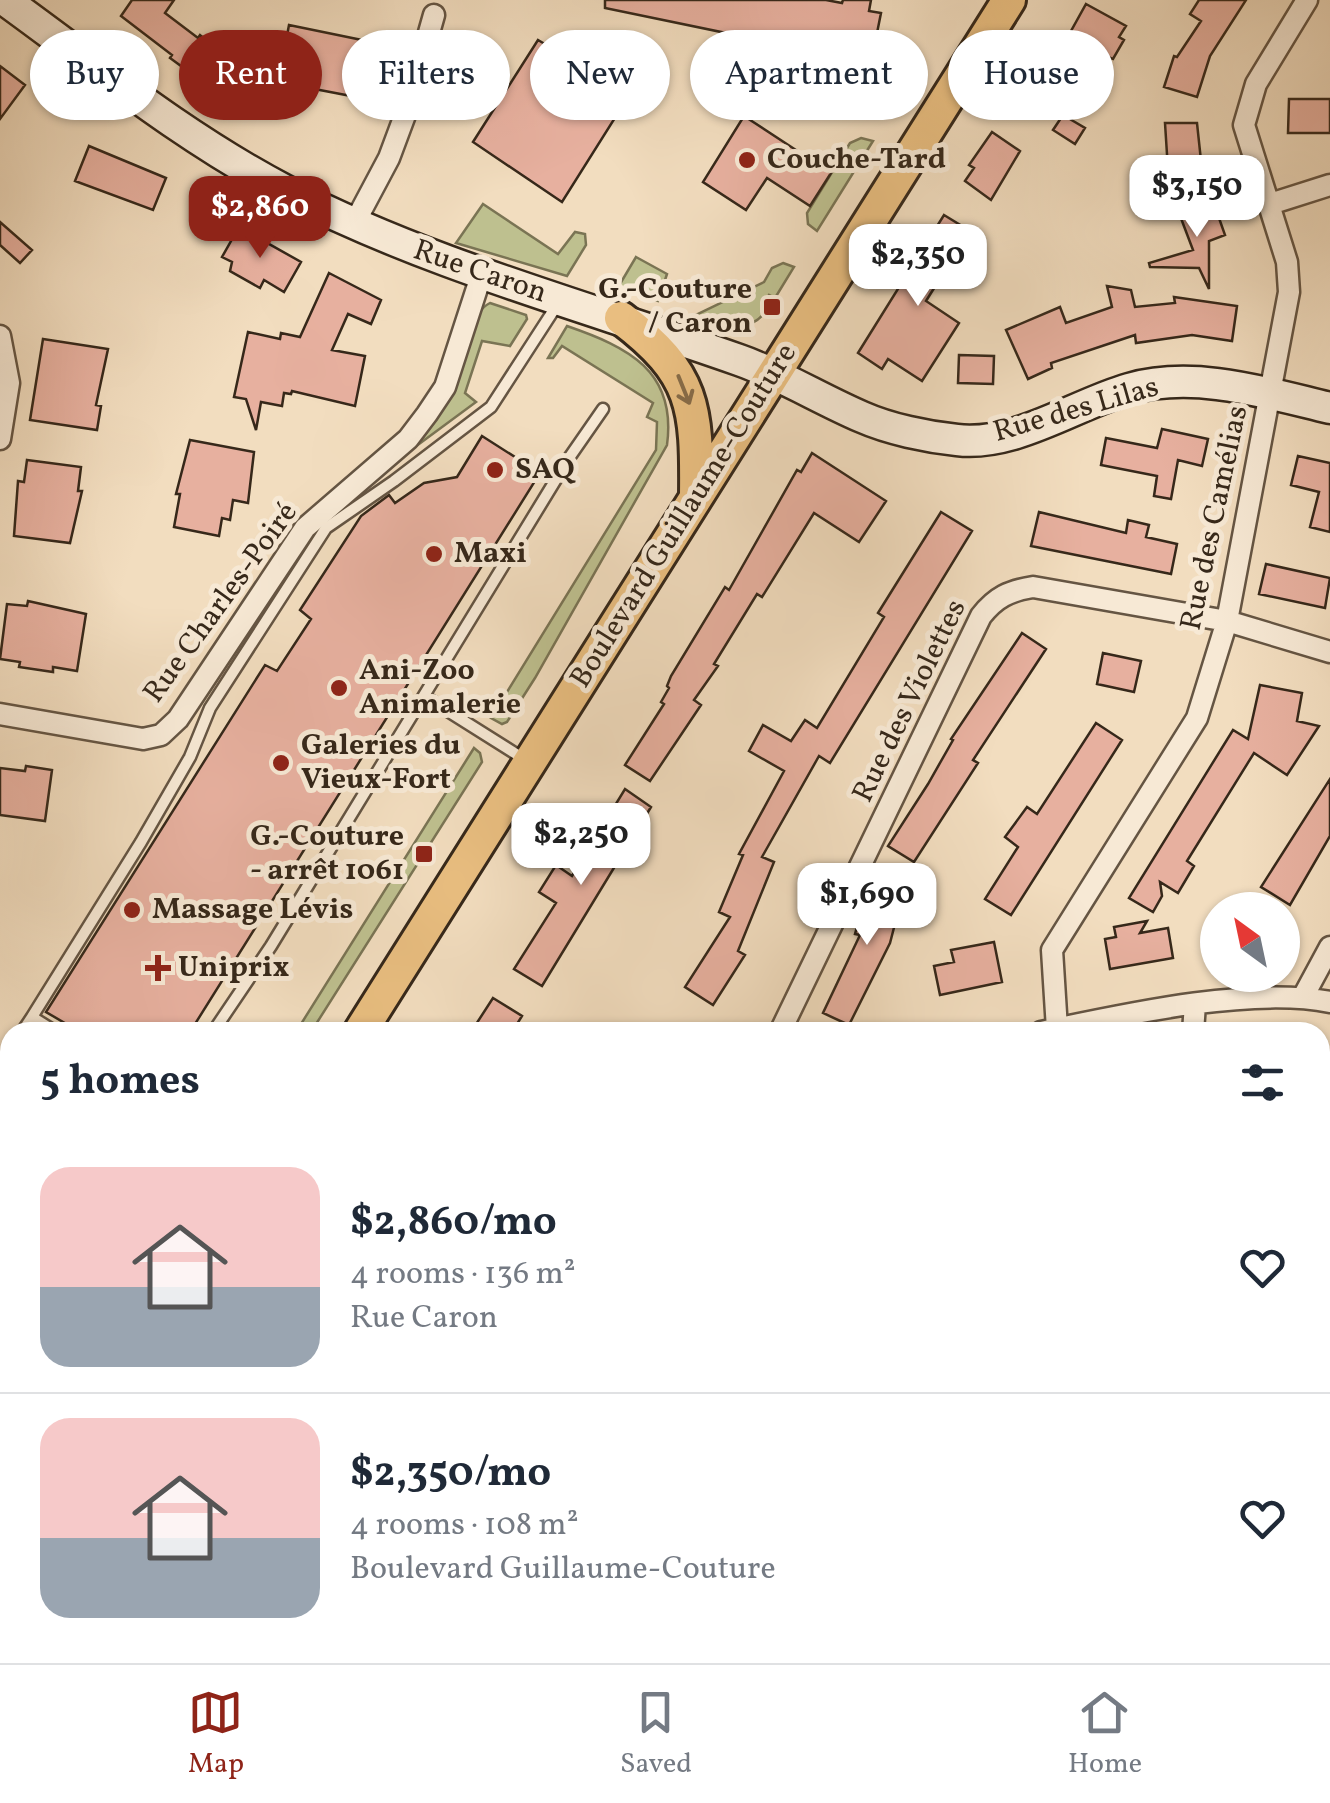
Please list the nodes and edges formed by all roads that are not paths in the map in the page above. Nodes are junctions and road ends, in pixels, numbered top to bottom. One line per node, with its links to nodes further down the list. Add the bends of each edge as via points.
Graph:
1 (5, 0): 7 (street, Rue Caron, via 216,151)
2 (1008, 0): 12 (main road, Boulevard Guillaume-Couture)
3 (1308, 0): 6 (street, Rue des Camélias, via 1256,84 1244,125)
4 (434, 15): 7 (street, via 389,158)
5 (1330, 185): 6 (street)
6 (1270, 204): 13 (street, Rue des Camélias, via 1288,262 1289,292)
7 (356, 222): 8 (street, Rue Caron)
8 (481, 276): 9 (street, Rue Caron); 21 (street, Rue Charles-Poiré, via 445,388 427,414 408,439 305,528 161,735 144,739)
9 (560, 300): 10 (street, Rue Caron); 27 (lane, via 491,407 326,528 210,708 142,842)
10 (621, 318): 12 (street, Rue Caron); 17 (main road, one-way to 17, via 656,344 687,390)
11 (0, 336): 16 (street, via 8,383)
12 (774, 372): 13 (street, Rue des Lilas, via 865,419 961,441 1044,425 1132,388 1170,382); 17 (main road, Boulevard Guillaume-Couture)
13 (1272, 394): 14 (street, Rue des Lilas); 18 (street, Rue des Camélias)
14 (1330, 408)
15 (602, 410): 20 (lane)
16 (0, 438)
17 (696, 498): 22 (main road, Boulevard Guillaume-Couture)
18 (1227, 621): 19 (street, Rue des Violettes); 32 (street, Rue des Violettes, via 1034,587 994,599); 33 (street, Rue des Camélias, via 1197,718 1052,950)
19 (1330, 652)
20 (424, 696): 22 (lane); 30 (lane)
21 (0, 714)
22 (530, 762): 31 (main road, Boulevard Guillaume-Couture)
23 (1330, 947): 24 (street)
24 (1303, 996): 25 (street); 26 (street)
25 (1330, 1002)
26 (1196, 1004): 34 (street); 35 (street)
27 (32, 1017): 28 (lane); 29 (lane)
28 (29, 1022)
29 (40, 1022)
30 (221, 1022)
31 (366, 1022)
32 (785, 1022)
33 (1049, 1022)
34 (1098, 1022)
35 (1194, 1022)

